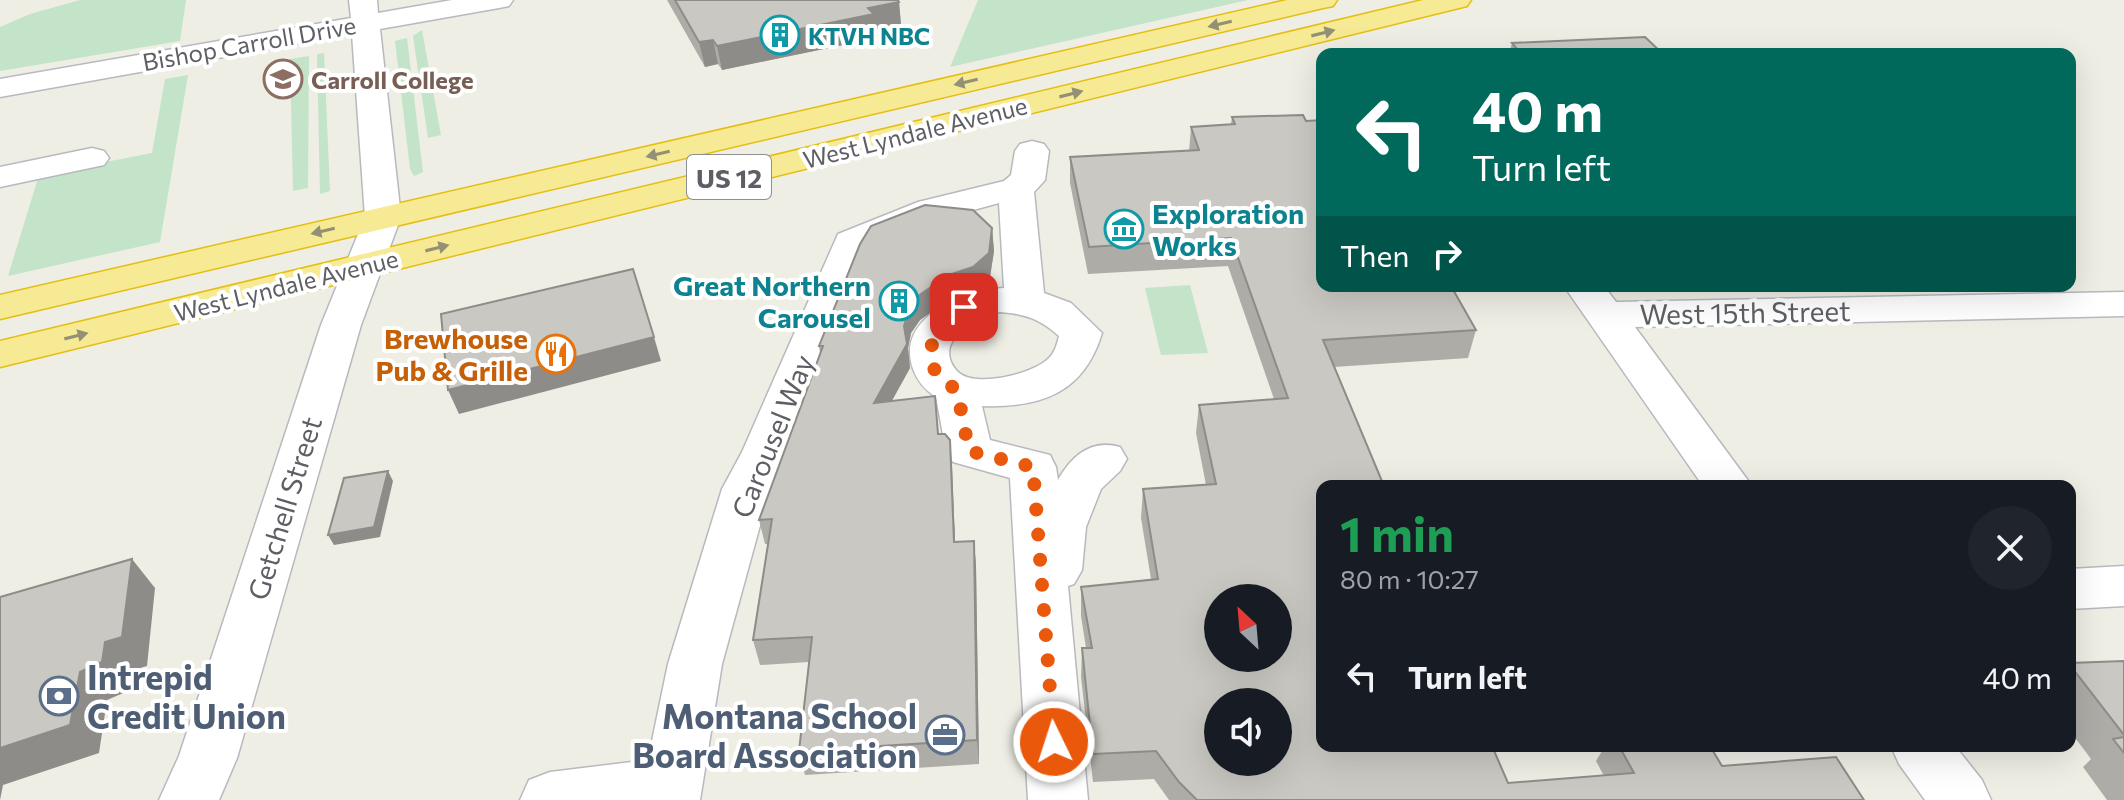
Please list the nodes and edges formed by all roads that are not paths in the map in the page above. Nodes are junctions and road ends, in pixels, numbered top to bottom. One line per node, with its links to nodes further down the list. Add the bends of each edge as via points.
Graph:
1 (499, 0): 4 (street, Bishop Carroll Drive)
2 (1323, 0): 8 (highway, West Lyndale Avenue / US 12, one-way to 8)
3 (1457, 0): 9 (highway, West Lyndale Avenue / US 12, one-way to 3)
4 (363, 12): 5 (street, Bishop Carroll Drive); 8 (street)
5 (0, 88)
6 (92, 158): 7 (street)
7 (0, 177)
8 (383, 217): 9 (street, Getchell Street); 13 (highway, West Lyndale Avenue / US 12, one-way to 13)
9 (362, 267): 14 (highway, West Lyndale Avenue / US 12, one-way to 9); 23 (street, Getchell Street, via 208,758)
10 (1025, 301): 15 (street, via 989,300 964,307 943,324 930,359 938,378); 15 (street, via 1045,304 1071,319 1081,333 1077,355 1065,371 1018,391); 22 (street, Carousel Way, via 1024,169 851,242 746,489 695,664)
11 (1595, 301): 12 (street, West 15th Street); 17 (street)
12 (2124, 304)
13 (0, 307)
14 (0, 354)
15 (957, 390): 16 (street, via 969,451)
16 (1033, 467): 20 (street); 20 (street, via 1104,459 1081,480 1061,527 1059,566)
17 (1724, 480)
18 (2124, 586): 19 (street)
19 (2076, 589)
20 (1043, 597): 25 (street)
21 (1925, 752): 26 (street)
22 (671, 792): 24 (street)
23 (189, 800)
24 (550, 800)
25 (1058, 800)
26 (1961, 800)

